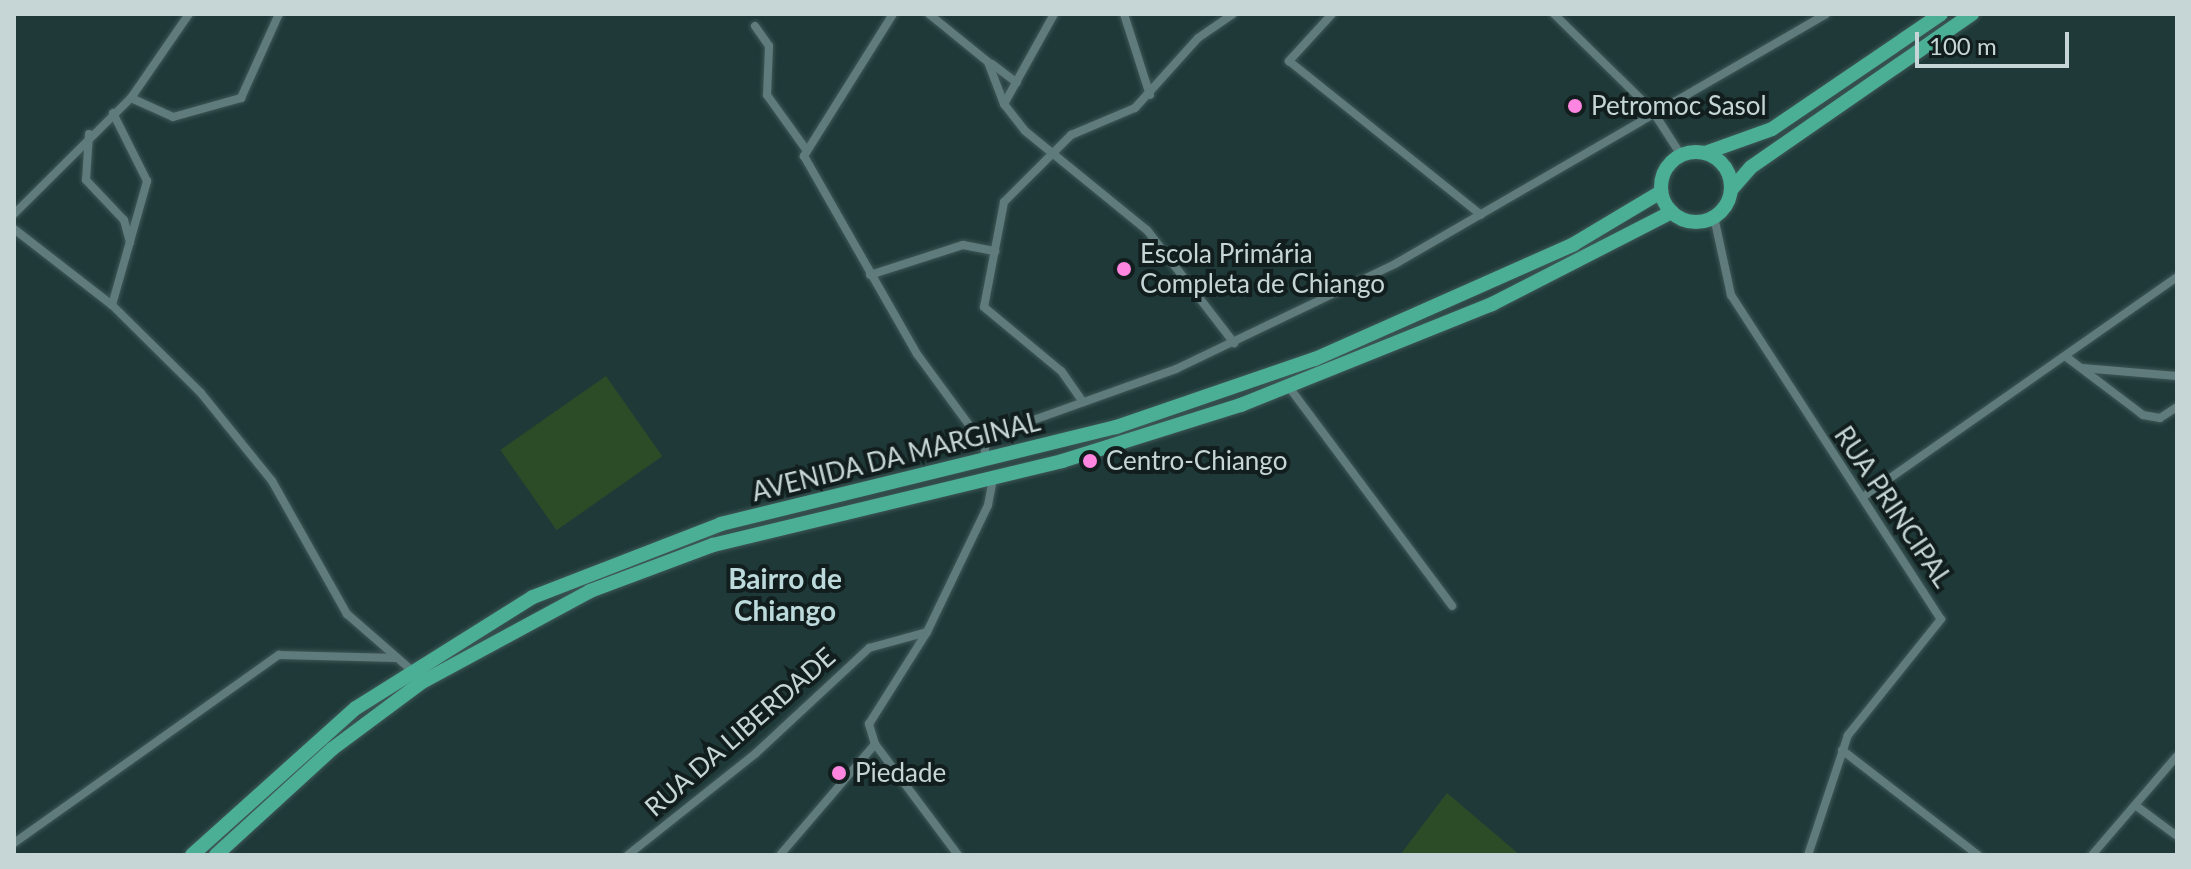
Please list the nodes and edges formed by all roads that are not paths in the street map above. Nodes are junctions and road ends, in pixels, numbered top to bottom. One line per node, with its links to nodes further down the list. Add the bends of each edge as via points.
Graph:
1 (189, 14): 17 (street)
2 (279, 14): 17 (street, via 241,98 173,117)
3 (893, 14): 22 (street)
4 (929, 14): 14 (street)
5 (1054, 14): 15 (street)
6 (1124, 14): 16 (street)
7 (1233, 14): 16 (street, via 1198,38)
8 (1332, 14): 30 (street, via 1289,61)
9 (1554, 14): 20 (street)
10 (1826, 14): 20 (street)
11 (1941, 14): 23 (main road, via 1772,129)
12 (1972, 14): 26 (main road, via 1751,167)
13 (755, 26): 22 (street, via 769,46 767,95)
14 (988, 62): 15 (street); 18 (street)
15 (1017, 83): 18 (street)
16 (1150, 95): 24 (street, via 1071,135)
17 (131, 98): 19 (street)
18 (1004, 104): 24 (street)
19 (113, 113): 21 (street); 33 (street, via 147,169)
20 (1658, 116): 25 (street); 30 (street)
21 (89, 134): 29 (street); 33 (street, via 86,180 124,220)
22 (805, 148): 35 (street, via 806,163)
23 (1705, 153): 25 (main road); 26 (main road, via 1725,167)
24 (1052, 155): 34 (street, via 1007,197); 38 (street, via 1136,219)
25 (1681, 155): 27 (main road, via 1665,170)
26 (1731, 190): 31 (main road)
27 (1661, 192): 28 (main road); 46 (main road, AVENIDA DA MARGINAL, via 1574,244 1315,359 1130,423)
28 (1672, 212): 31 (main road, via 1696,221); 42 (main road, AVENIDA DA MARGINAL, via 1492,304)
29 (14, 214)
30 (1481, 215): 38 (street)
31 (1714, 217): 48 (street, RUA PRINCIPAL, via 1731,295)
32 (14, 229): 37 (street)
33 (130, 247): 37 (street)
34 (995, 251): 35 (street, via 963,245); 43 (street, via 984,307 1061,371)
35 (870, 275): 45 (street, via 955,415)
36 (2177, 277): 39 (street)
37 (112, 305): 51 (street, via 257,461 347,614)
38 (1234, 343): 43 (street)
39 (2065, 356): 40 (street); 48 (street)
40 (2082, 368): 41 (street); 44 (street, via 2143,415 2160,418)
41 (2177, 376)
42 (1289, 387): 47 (main road, AVENIDA DA MARGINAL); 49 (street)
43 (1083, 402): 45 (street)
44 (2177, 407)
45 (981, 441): 46 (street)
46 (984, 461): 52 (main road, AVENIDA DA MARGINAL, via 721,524 601,567)
47 (993, 479): 50 (street, via 988,505); 60 (main road, AVENIDA DA MARGINAL, via 713,545 590,591 422,682 332,749)
48 (1863, 497): 54 (street, RUA PRINCIPAL, via 1941,619)
49 (1452, 606)
50 (927, 632): 53 (street, via 871,716); 61 (street, RUA DA LIBERDADE, via 869,648 755,754)
51 (398, 658): 52 (street); 58 (street, via 279,655)
52 (410, 669): 59 (main road, AVENIDA DA MARGINAL, via 303,748)
53 (875, 744): 62 (street); 63 (street)
54 (1842, 750): 64 (street, RUA PRINCIPAL); 65 (street)
55 (2177, 756): 56 (street)
56 (2135, 805): 57 (street); 66 (street)
57 (2177, 836)
58 (14, 843)
59 (192, 855)
60 (216, 855)
61 (628, 855)
62 (780, 855)
63 (958, 855)
64 (1808, 855)
65 (1978, 855)
66 (2092, 855)

